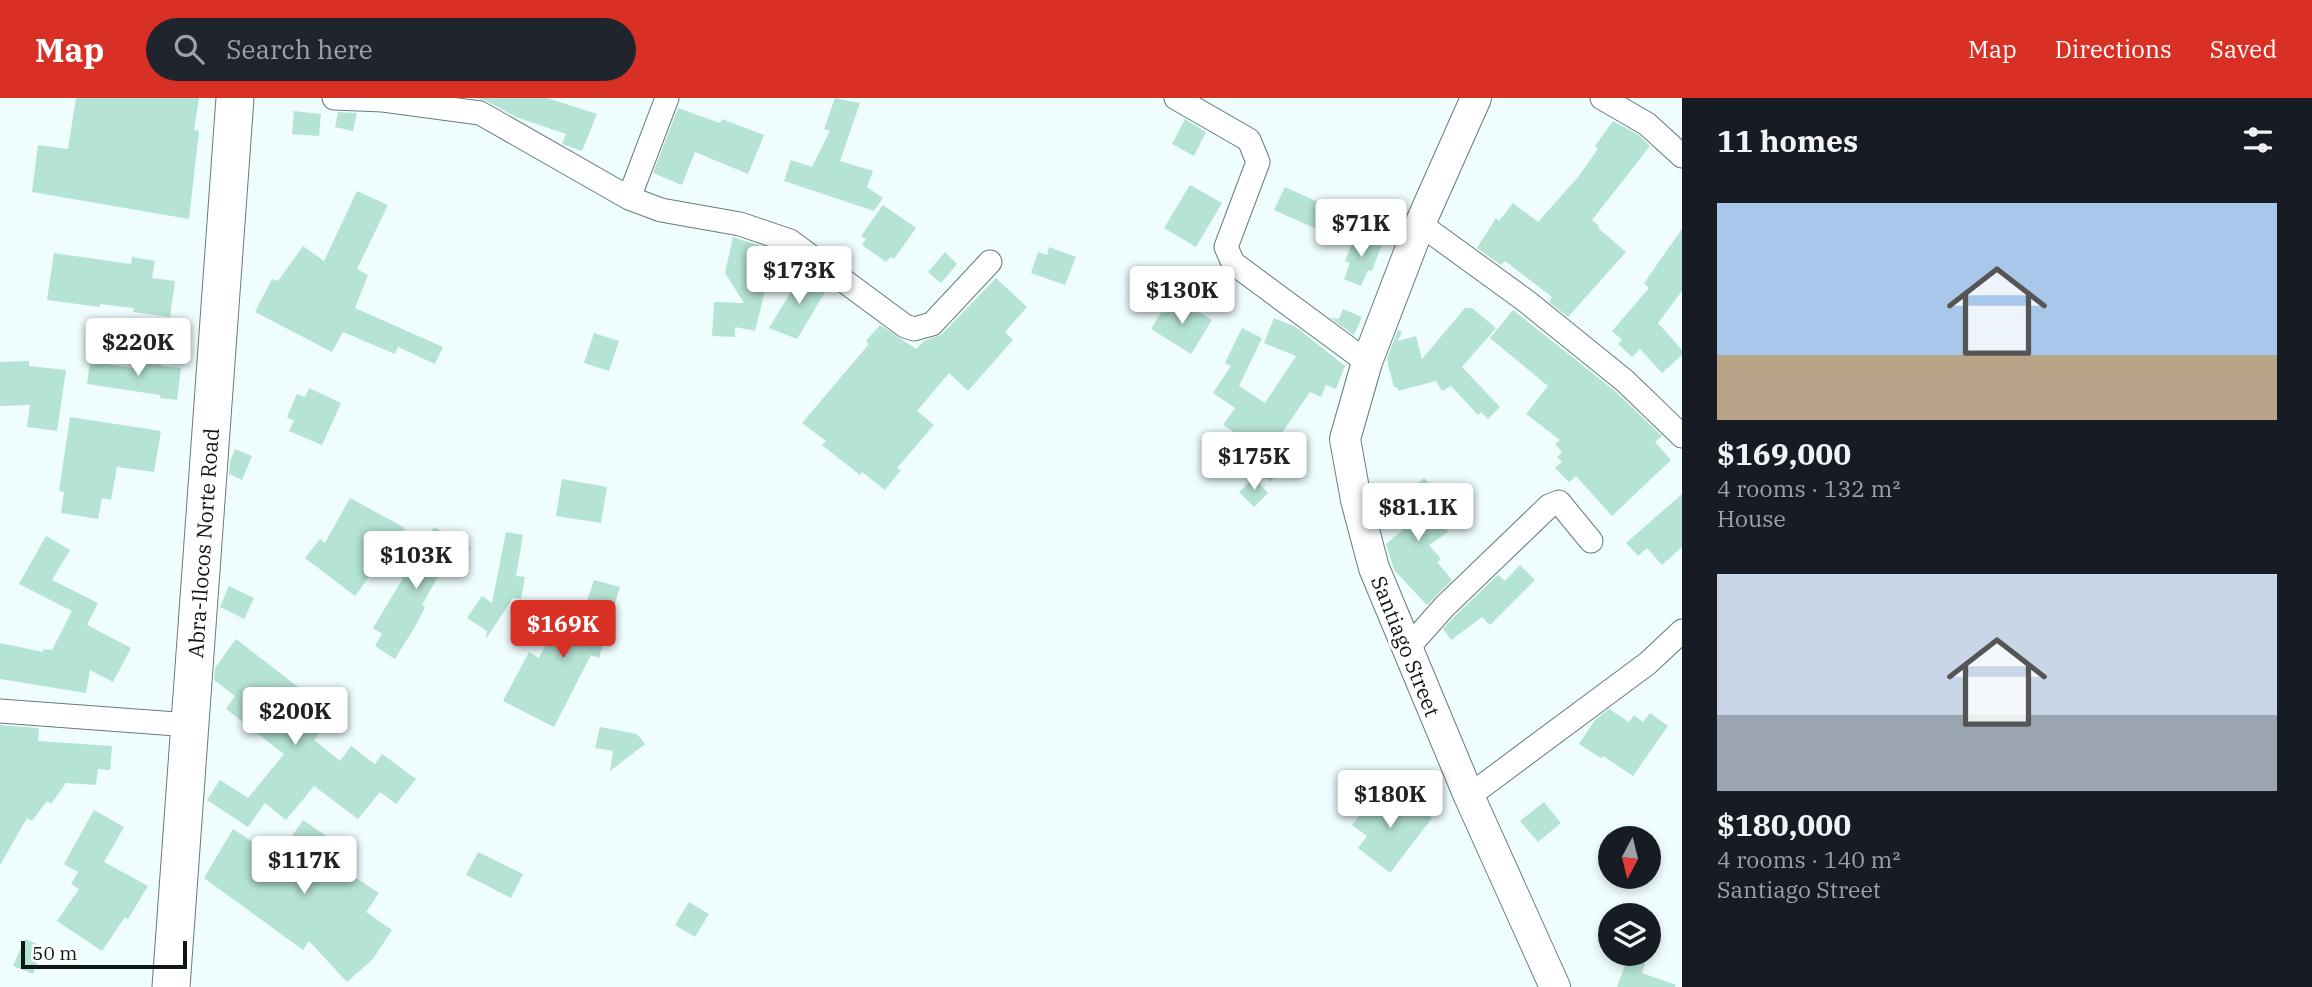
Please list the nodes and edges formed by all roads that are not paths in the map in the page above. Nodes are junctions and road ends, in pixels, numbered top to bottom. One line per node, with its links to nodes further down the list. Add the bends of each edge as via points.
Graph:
1 (234, 98): 17 (main road, Abra-Ilocos Norte Road)
2 (334, 98): 8 (street, via 480,113)
3 (667, 98): 8 (street)
4 (1176, 98): 11 (street, via 1249,140 1258,162 1226,247 1233,263)
5 (1476, 98): 9 (street, Santiago Street)
6 (1602, 98): 7 (street, via 1647,124)
7 (1682, 156)
8 (629, 198): 10 (street, via 661,210 740,224 790,240 914,329 932,324)
9 (1420, 224): 11 (street, Santiago Street); 12 (street, via 1625,381)
10 (990, 262)
11 (1367, 362): 15 (street, Santiago Street, via 1345,439 1374,568)
12 (1682, 436)
13 (1591, 541): 15 (street, via 1559,502 1549,506)
14 (1682, 631): 18 (street, via 1648,663)
15 (1406, 650): 18 (street, Santiago Street)
16 (0, 711): 17 (street)
17 (190, 725): 19 (main road, Abra-Ilocos Norte Road)
18 (1469, 796): 20 (street, Santiago Street)
19 (171, 987)
20 (1555, 987)

